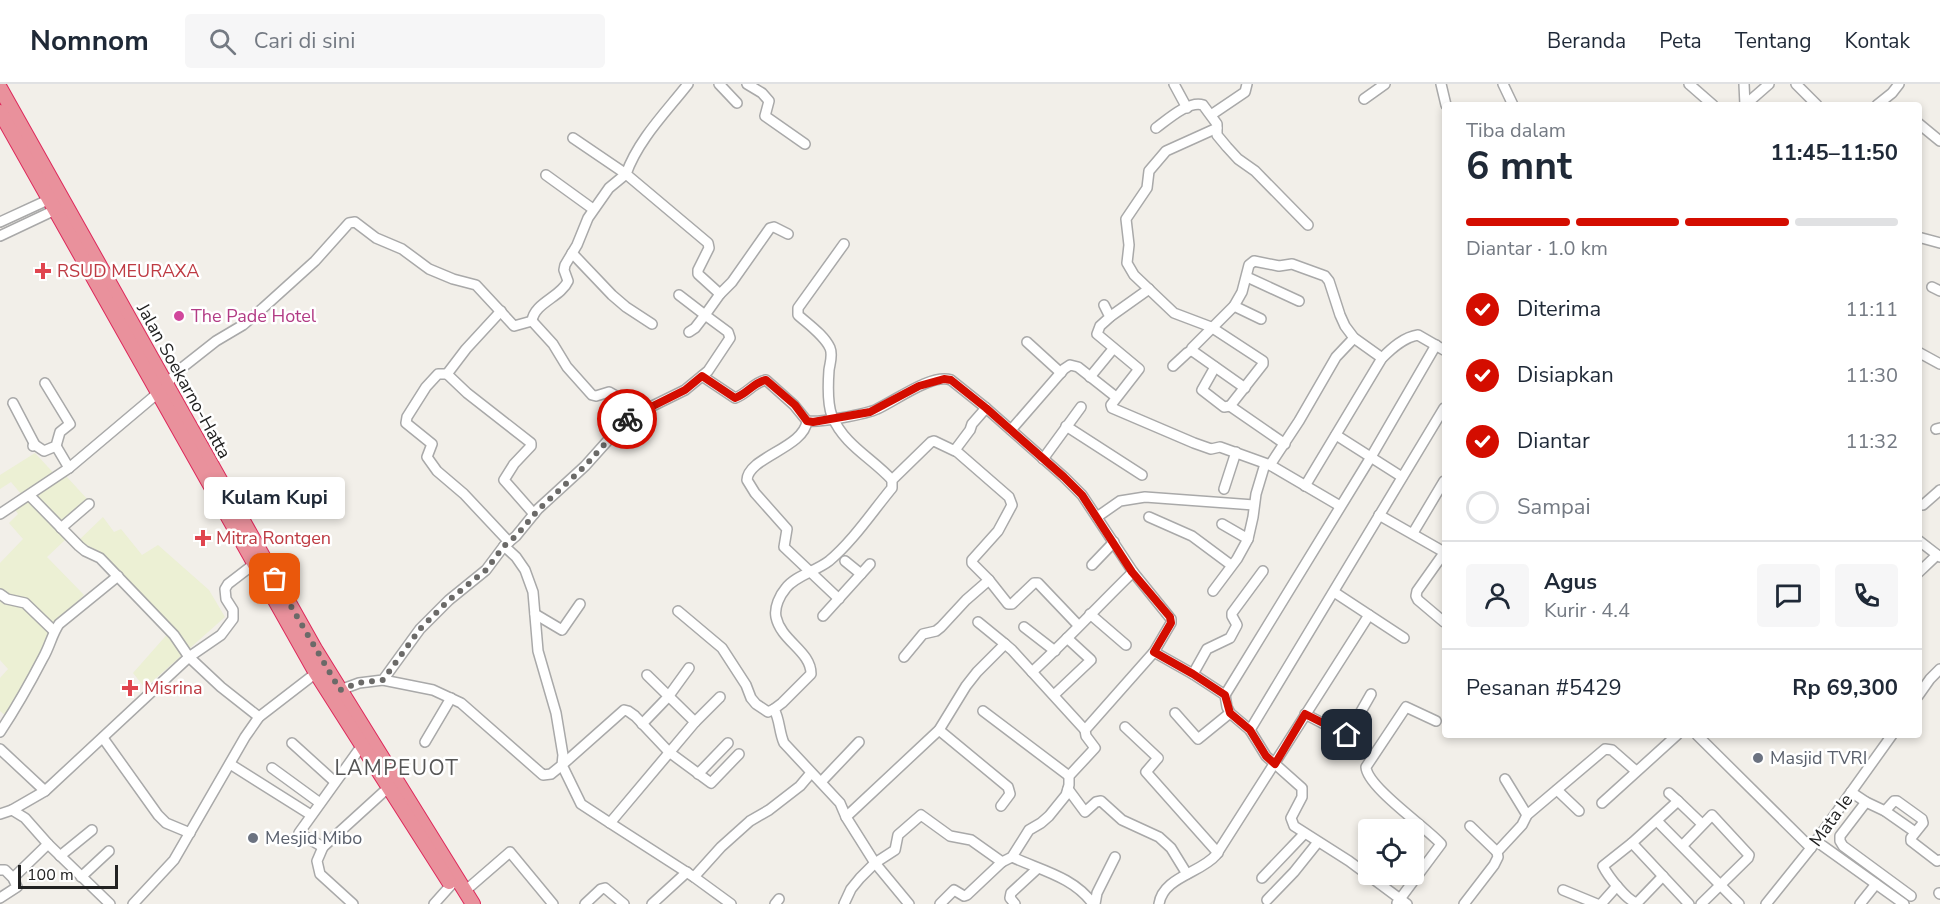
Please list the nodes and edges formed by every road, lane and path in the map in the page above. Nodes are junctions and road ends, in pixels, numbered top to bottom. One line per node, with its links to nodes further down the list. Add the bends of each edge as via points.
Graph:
1 (688, 84): 33 (street, via 642,142)
2 (718, 84): 23 (street)
3 (747, 84): 32 (street, via 768,99 765,117)
4 (1174, 84): 24 (street)
5 (1247, 84): 25 (street, via 1242,94)
6 (1385, 84): 15 (street)
7 (1440, 84): 16 (street)
8 (1503, 84): 17 (street)
9 (1689, 84): 18 (street)
10 (1744, 84): 19 (street)
11 (1769, 84): 20 (street)
12 (1796, 84): 21 (street)
13 (1899, 84): 22 (street)
14 (0, 88): 26 (highway, Jalan Soekarno-Hatta)
15 (1364, 99)
16 (1445, 102)
17 (1512, 102)
18 (1705, 102)
19 (1745, 102)
20 (1748, 102)
21 (1814, 102)
22 (1881, 102)
23 (737, 103)
24 (1187, 108): 25 (street, via 1199,104); 28 (street)
25 (1211, 115): 29 (street)
26 (6, 122): 35 (highway, Jalan Soekarno-Hatta); 77 (highway, Jalan Soekarno-Hatta)
27 (1922, 126): 31 (street)
28 (1156, 128)
29 (1217, 128): 38 (street, via 1218,137 1238,159); 46 (street, via 1166,151 1149,171 1147,188 1126,219 1127,263)
30 (573, 138): 33 (street)
31 (1940, 141)
32 (805, 144)
33 (626, 174): 36 (street); 47 (street, via 708,243 698,274)
34 (546, 175): 36 (street)
35 (52, 204): 37 (street); 40 (street); 77 (highway, Jalan Soekarno-Hatta)
36 (593, 209): 44 (street)
37 (0, 222)
38 (1308, 225)
39 (788, 234): 47 (street, via 770,228)
40 (0, 236)
41 (1922, 238): 42 (street)
42 (1940, 243)
43 (844, 244): 85 (street, via 798,311 831,350 828,391)
44 (572, 253): 56 (street, via 564,265 568,281 565,288 535,311); 57 (street, via 612,295)
45 (1246, 277): 49 (street); 51 (street); 60 (street, via 1254,261 1279,266 1292,264 1325,276)
46 (1149, 289): 54 (street); 58 (street, via 1174,313)
47 (720, 294): 53 (street)
48 (679, 295): 53 (street)
49 (1299, 301)
50 (1104, 305): 54 (street)
51 (1234, 306): 55 (street); 58 (street)
52 (501, 311): 56 (street, via 515,326); 72 (street); 77 (street, via 476,285 429,269 355,222 349,223 315,261 263,308 183,367)
53 (705, 315): 59 (street); 73 (street, via 730,337)
54 (1111, 316): 63 (street, via 1097,334)
55 (1261, 319)
56 (532, 321): 83 (street, via 592,395 609,392)
57 (652, 324)
58 (1211, 327): 65 (street, via 1192,345); 76 (street, via 1263,361)
59 (689, 332)
60 (1354, 338): 67 (street); 90 (street, via 1336,357)
61 (1027, 342): 71 (street)
62 (1436, 345): 64 (street); 67 (street, via 1413,336); 94 (street)
63 (1113, 349): 74 (street); 78 (street, via 1139,369)
64 (1442, 349)
65 (1192, 350): 69 (street); 70 (street)
66 (1922, 353): 68 (street)
67 (1382, 358): 89 (street)
68 (1940, 364)
69 (1173, 366)
70 (1215, 367): 76 (street); 80 (street, via 1202,390 1224,407)
71 (1061, 373): 74 (street, via 1073,364); 88 (street)
72 (447, 374): 111 (street, via 531,443 504,480); 121 (street, via 438,374 426,387 406,423 432,444 428,457 437,471 464,494)
73 (702, 376): 83 (street, via 685,390); 86 (street, via 735,398 766,380)
74 (1090, 377): 78 (street)
75 (45, 383): 91 (street, via 70,422 60,432)
76 (1245, 388): 80 (street)
77 (162, 389): 97 (street); 125 (highway, Jalan Soekarno-Hatta); 137 (highway, Jalan Soekarno-Hatta)
78 (1116, 398): 93 (street, via 1112,408 1194,443)
79 (13, 403): 91 (street, via 34,446 44,451)
80 (1230, 406): 90 (street)
81 (1081, 407): 87 (street)
82 (986, 408): 85 (street, via 946,378 919,386 870,412); 88 (street); 92 (street)
83 (642, 411): 111 (street, via 628,418)
84 (1442, 411): 99 (street)
85 (833, 420): 86 (street); 100 (street, via 843,436)
86 (807, 421): 133 (street, via 801,435 756,466 747,480 787,529 784,547)
87 (1066, 426): 95 (street); 98 (street)
88 (1011, 430): 95 (street)
89 (1336, 435): 94 (street); 102 (street)
90 (1285, 444): 96 (street)
91 (56, 446): 97 (street)
92 (955, 451): 100 (street, via 933,441); 136 (street, via 1009,496 1012,504 998,531 972,561)
93 (1236, 452): 96 (street); 103 (street)
94 (1371, 457): 99 (street); 109 (street)
95 (1043, 459): 113 (street, via 1082,495)
96 (1267, 465): 102 (street); 108 (street)
97 (69, 468): 105 (street)
98 (1142, 476)
99 (1402, 477): 112 (street)
100 (892, 480): 133 (street, via 892,488 840,550)
101 (1442, 484): 117 (street)
102 (1305, 486): 109 (street)
103 (1224, 489)
104 (1940, 490): 107 (street)
105 (30, 496): 110 (street); 116 (street)
106 (89, 504): 116 (street)
107 (1923, 504)
108 (1254, 505): 113 (street, via 1145,496 1120,501); 118 (street)
109 (1340, 506): 172 (street)
110 (0, 514)
111 (534, 514): 121 (street)
112 (1379, 515): 117 (street); 139 (street)
113 (1097, 517): 119 (street)
114 (1149, 517): 128 (street, via 1192,536)
115 (1222, 524): 118 (street)
116 (62, 528): 135 (street)
117 (1413, 532): 122 (street)
118 (1248, 539): 128 (street)
119 (1114, 542): 127 (street); 131 (street)
120 (1922, 543): 123 (street)
121 (507, 544): 144 (street, via 525,570); 167 (street, via 486,570 420,629)
122 (1442, 551)
123 (1939, 556): 130 (street)
124 (845, 561): 134 (street)
125 (254, 564): 137 (highway, Jalan Soekarno-Hatta); 159 (street, via 225,589 233,619 221,635)
126 (870, 564): 134 (street)
127 (1092, 565)
128 (1231, 566): 138 (street)
129 (1441, 568): 148 (street, via 1416,596)
130 (1922, 570)
131 (1132, 572): 145 (street); 158 (street, via 1171,619)
132 (1263, 572): 165 (street, via 1232,613 1237,623 1230,638 1207,650)
133 (811, 573): 141 (street); 176 (street, via 785,589 776,615 782,633 809,661 811,674)
134 (861, 573): 141 (street)
135 (118, 576): 152 (street); 159 (street, via 174,635)
136 (989, 580): 150 (street, via 1010,604 1034,583 1040,583); 160 (street, via 941,627 923,634)
137 (270, 582): 164 (highway, Jalan Soekarno-Hatta); 168 (highway, Jalan Soekarno-Hatta)
138 (1213, 591)
139 (1334, 592): 146 (street); 188 (street)
140 (0, 594): 152 (street, via 25,603)
141 (839, 599): 147 (street)
142 (580, 604): 144 (street, via 562,630)
143 (678, 610): 176 (street, via 722,648 756,704 768,712)
144 (535, 614): 204 (street, via 538,651 556,713)
145 (1089, 614): 150 (street); 156 (street)
146 (1368, 615): 154 (street); 180 (street)
147 (823, 616)
148 (1442, 620)
149 (978, 622): 155 (street)
150 (1078, 626): 153 (street)
151 (1024, 627): 157 (street)
152 (54, 632): 189 (street, via 44,658)
153 (1067, 638): 157 (street); 171 (street, via 1092,660)
154 (1404, 638)
155 (1005, 645): 163 (street); 186 (street, via 966,686)
156 (1126, 645)
157 (1055, 651): 163 (street)
158 (1154, 652): 165 (street); 187 (street)
159 (189, 657): 181 (street); 190 (street)
160 (904, 657)
161 (689, 668): 173 (street)
162 (1940, 669): 169 (street)
163 (1032, 672): 171 (street)
164 (316, 673): 181 (street); 198 (highway, Jalan Soekarno-Hatta)
165 (1193, 674): 172 (street)
166 (647, 675): 173 (street)
167 (383, 680): 168 (street); 175 (street, via 433,690)
168 (340, 690): 268 (highway, Jalan Soekarno-Hatta)
169 (1922, 690)
170 (1371, 694): 180 (street, via 1347,736)
171 (1054, 695): 187 (street)
172 (1225, 695): 179 (street)
173 (668, 697): 183 (street); 184 (street)
174 (720, 697): 183 (street)
175 (451, 698): 194 (street); 204 (street, via 543,775)
176 (774, 709): 207 (street, via 784,743)
177 (983, 711): 209 (street)
178 (1175, 713): 179 (street, via 1198,739)
179 (1230, 713): 188 (street)
180 (1305, 714): 203 (street)
181 (259, 717): 202 (street)
182 (1436, 721): 272 (street, via 1407,707 1366,767 1385,793 1441,844)
183 (695, 722): 200 (street)
184 (642, 724): 200 (street); 204 (street, via 624,710)
185 (1125, 727): 247 (street, via 1158,758 1146,772)
186 (939, 730): 223 (street, via 1008,787 1010,794); 230 (street)
187 (1085, 730): 209 (street, via 1095,748)
188 (1250, 730): 203 (street)
189 (0, 732)
190 (103, 738): 216 (street); 237 (street, via 165,823)
191 (1674, 738): 206 (street)
192 (1700, 738): 243 (street)
193 (1890, 738): 217 (street, Mata Ie)
194 (425, 742)
195 (860, 742): 212 (street)
196 (292, 743): 211 (street)
197 (728, 743): 208 (street)
198 (363, 744): 211 (street); 213 (highway, Jalan Soekarno-Hatta)
199 (0, 749): 216 (street)
200 (669, 752): 208 (street); 232 (street)
201 (739, 754): 208 (street, via 711,783)
202 (230, 764): 228 (street); 237 (street)
203 (1275, 764): 238 (street, via 1302,788 1292,818 1294,826); 247 (street)
204 (562, 765): 232 (street, via 581,804)
205 (272, 768): 221 (street)
206 (1636, 771): 215 (street, via 1607,749); 222 (street)
207 (811, 773): 212 (street); 256 (street)
208 (698, 774)
209 (1069, 776): 214 (street)
210 (1505, 779): 229 (street)
211 (335, 782): 221 (street)
212 (821, 782): 230 (street, via 840,803)
213 (390, 786): 244 (street); 263 (highway, Jalan Soekarno-Hatta)
214 (1068, 789): 249 (street, via 1045,820 1029,830); 257 (street, via 1085,812 1101,801 1122,820 1159,837)
215 (1557, 790): 225 (street); 229 (street)
216 (45, 791): 224 (street)
217 (1851, 792): 220 (street); 243 (street, Mata Ie)
218 (1669, 793): 219 (street)
219 (1678, 801): 231 (street); 233 (street)
220 (1866, 802): 226 (street); 267 (street, via 1840,836 1840,842)
221 (320, 803): 228 (street)
222 (1602, 803)
223 (1001, 806)
224 (12, 810): 227 (street); 241 (street, via 25,818)
225 (1579, 811)
226 (1886, 811): 236 (street); 236 (street, via 1897,801 1923,821)
227 (0, 814)
228 (311, 815): 244 (street, via 299,833)
229 (1527, 815): 246 (street)
230 (846, 818): 253 (street)
231 (1658, 821): 240 (street); 242 (street)
232 (610, 823): 256 (street)
233 (1702, 824): 242 (street); 264 (street, via 1714,815 1749,855)
234 (1470, 826): 246 (street)
235 (92, 830): 248 (street)
236 (1915, 832): 251 (street, via 1912,842)
237 (190, 833): 274 (street, via 174,860)
238 (1304, 834): 239 (street); 261 (street)
239 (1318, 842): 270 (street); 272 (street)
240 (1632, 843): 258 (street); 265 (street, via 1603,866)
241 (48, 844): 248 (street); 260 (street)
242 (1683, 845): 264 (street)
243 (1814, 845): 262 (street); 271 (street, Mata Ie)
244 (323, 847): 275 (street, via 317,861 320,874)
245 (109, 851): 259 (street)
246 (1497, 852): 289 (street, via 1494,865)
247 (1218, 853): 257 (street)
248 (60, 856): 259 (street)
249 (1012, 856): 252 (street); 254 (street)
250 (1115, 856): 287 (street)
251 (1940, 860)
252 (1002, 862): 253 (street, via 971,840 950,836 923,815 898,835 895,850); 285 (street, via 965,896 954,890)
253 (875, 863): 283 (street, via 855,883); 284 (street)
254 (1037, 869): 286 (street, via 1011,893); 287 (street, via 1062,878)
255 (0, 870): 260 (street)
256 (691, 874): 281 (street); 282 (street)
257 (1188, 874): 288 (street, via 1164,891)
258 (1663, 876): 265 (street, via 1636,903); 291 (street)
259 (81, 877): 273 (street)
260 (13, 878): 269 (street, via 16,887)
261 (1262, 878)
262 (1876, 884): 294 (street); 295 (street)
263 (451, 885): 268 (highway, Jalan Soekarno-Hatta); 276 (street)
264 (1720, 885): 292 (street); 293 (street)
265 (1617, 886): 290 (street)
266 (1563, 890): 290 (street)
267 (1911, 896)
268 (464, 897): 277 (highway, Jalan Soekarno-Hatta); 278 (street, via 510,852)
269 (0, 898)
270 (1266, 900)
271 (1773, 901)
272 (1401, 902)
273 (110, 904)
274 (133, 904)
275 (353, 904)
276 (434, 904)
277 (473, 904)
278 (553, 904)
279 (585, 904): 280 (street, via 605,888)
280 (624, 904)
281 (652, 904)
282 (731, 904)
283 (844, 904)
284 (909, 904)
285 (940, 904)
286 (1015, 904)
287 (1094, 904)
288 (1159, 904)
289 (1464, 904)
290 (1599, 904)
291 (1689, 904)
292 (1701, 904)
293 (1739, 904)
294 (1860, 904)
295 (1904, 904)

